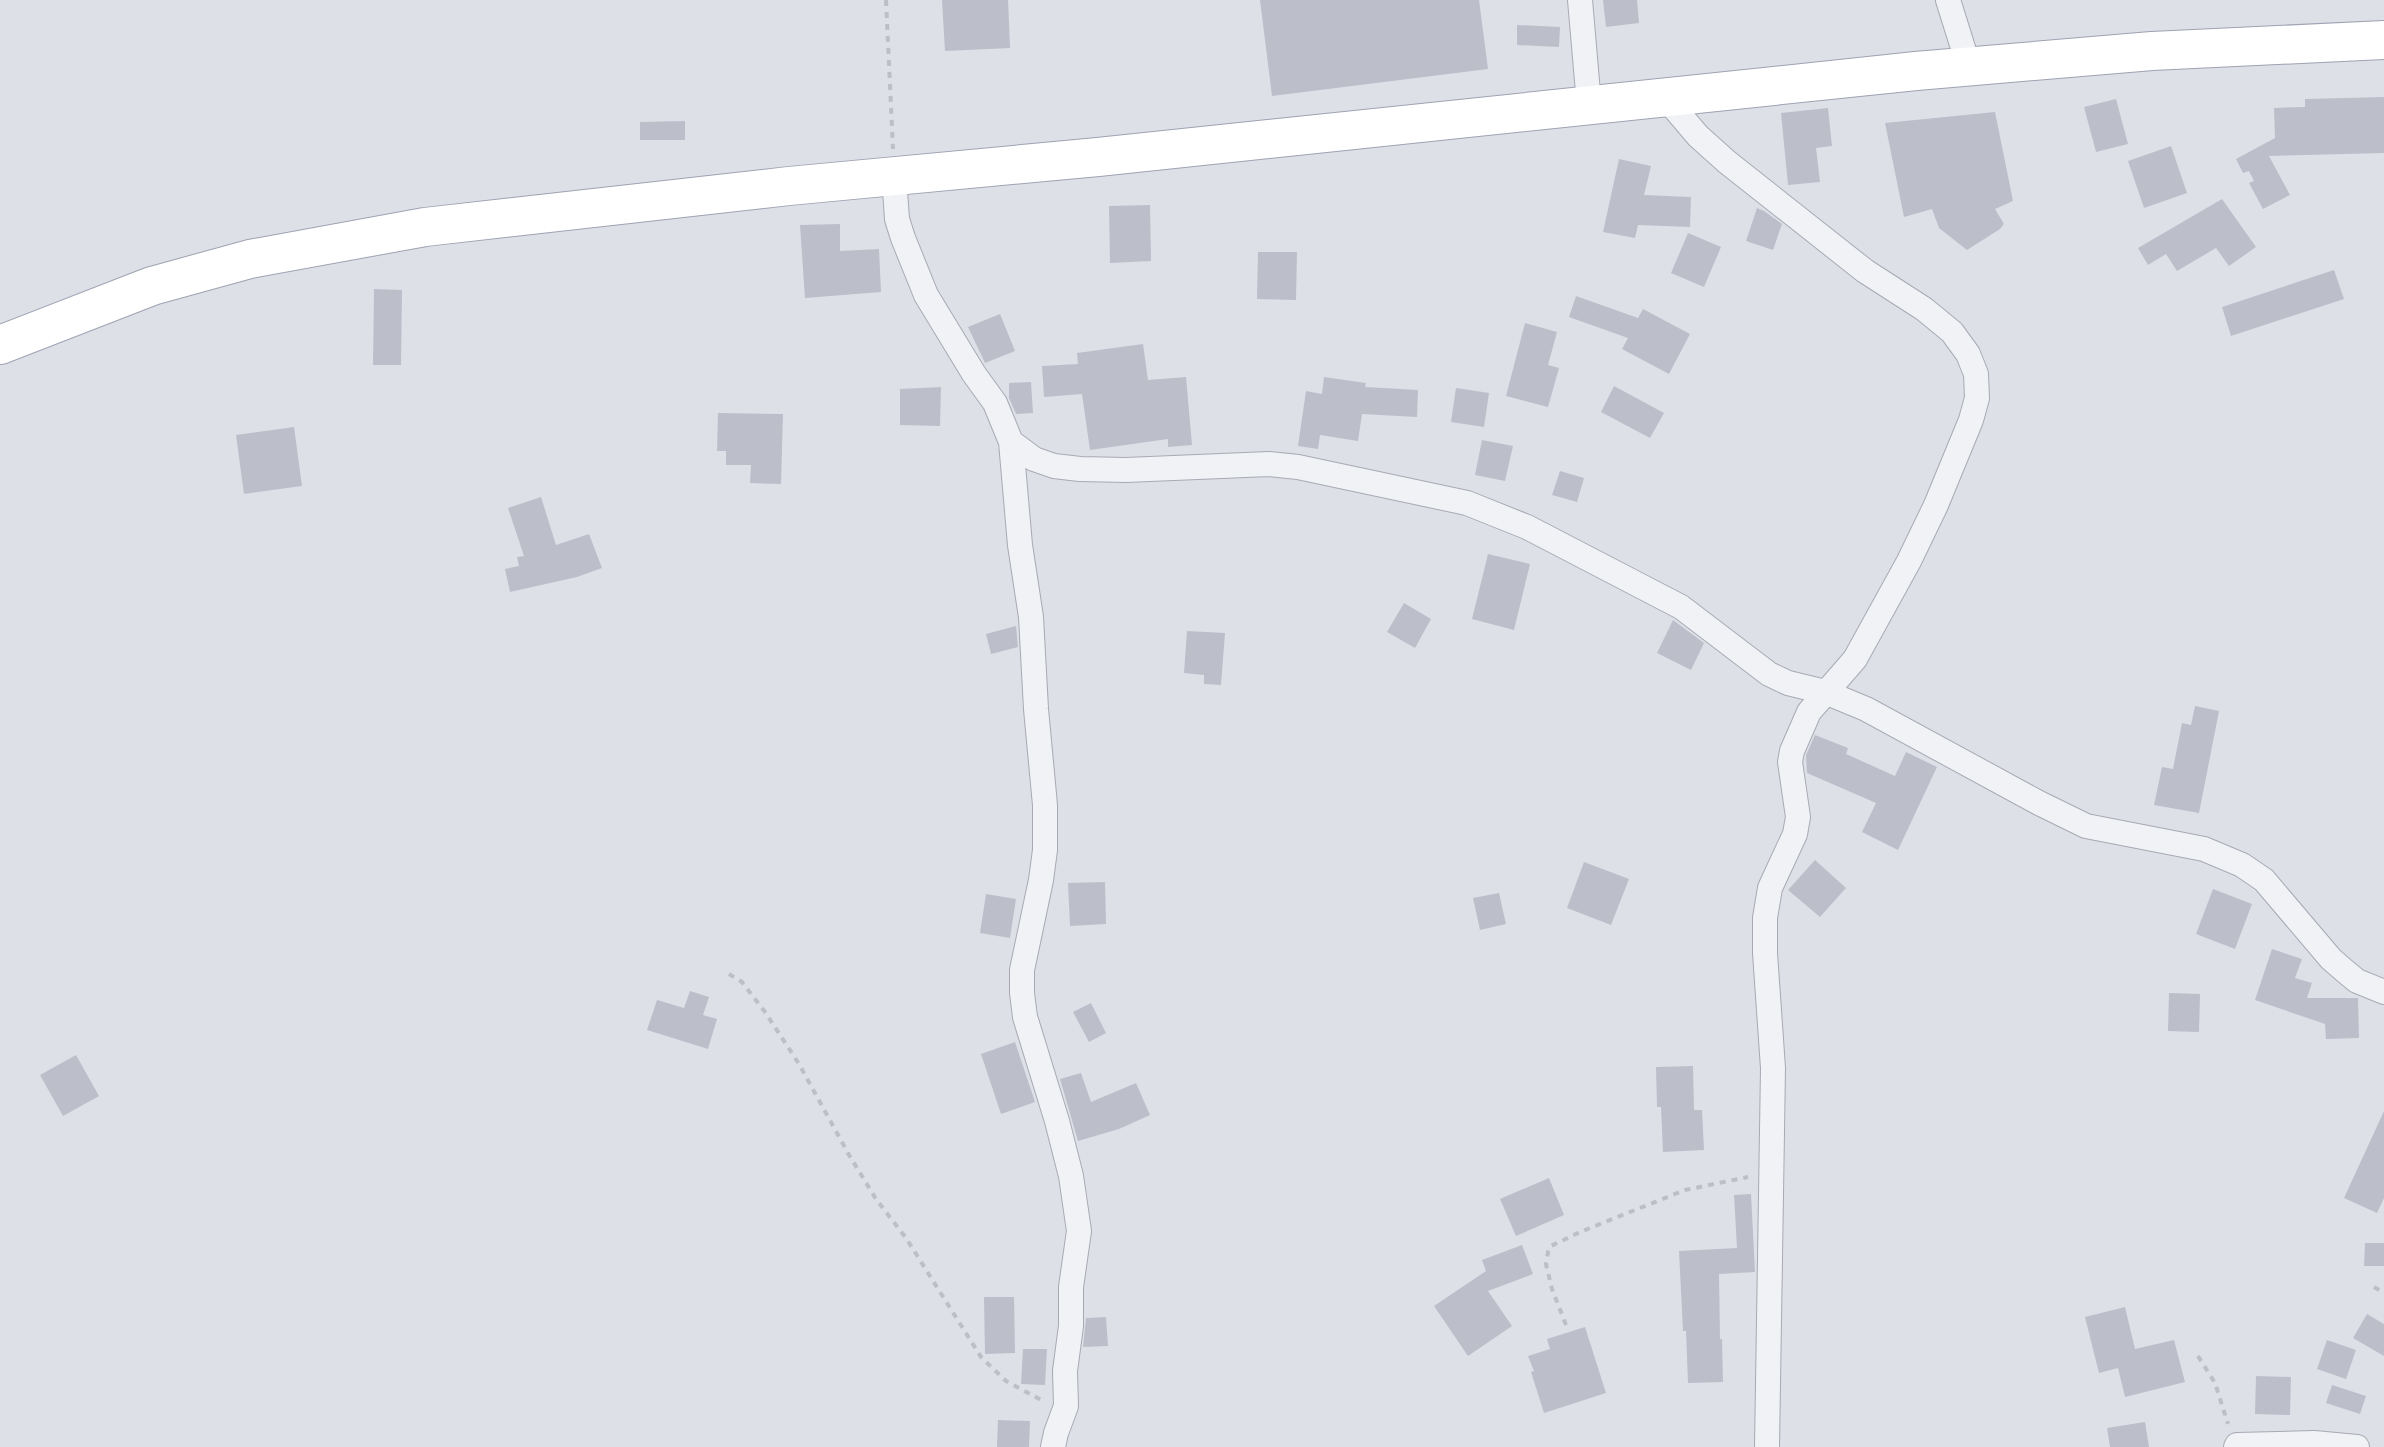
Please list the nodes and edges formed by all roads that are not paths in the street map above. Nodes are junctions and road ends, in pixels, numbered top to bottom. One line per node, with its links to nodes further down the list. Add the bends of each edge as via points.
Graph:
1 (1580, 0): 6 (street)
2 (1948, 0): 4 (street)
3 (2384, 40): 4 (main road, via 2152,51)
4 (1969, 67): 5 (main road)
5 (1664, 96): 6 (main road); 10 (street, via 1727,162 1952,332 1976,374 1971,420 1936,505 1874,628)
6 (1589, 104): 7 (main road)
7 (894, 176): 8 (main road, via 425,227 250,259 152,286); 9 (street, via 897,219 926,295 995,403)
8 (0, 345)
9 (1011, 442): 10 (street, via 1054,466 1126,470 1269,464 1467,503 1527,527 1681,607 1769,674); 13 (street, via 1045,805 1045,850 1022,993 1071,1176 1079,1231 1066,1406)
10 (1825, 692): 11 (street, via 2086,826 2204,849 2242,865 2264,880 2331,959 2357,981); 14 (street, via 1809,712 1792,751 1798,817 1770,888 1765,918 1773,1068)
11 (2384, 992)
12 (2236, 1446): 15 (street)
13 (1053, 1447)
14 (1767, 1447)
15 (2357, 1447)

